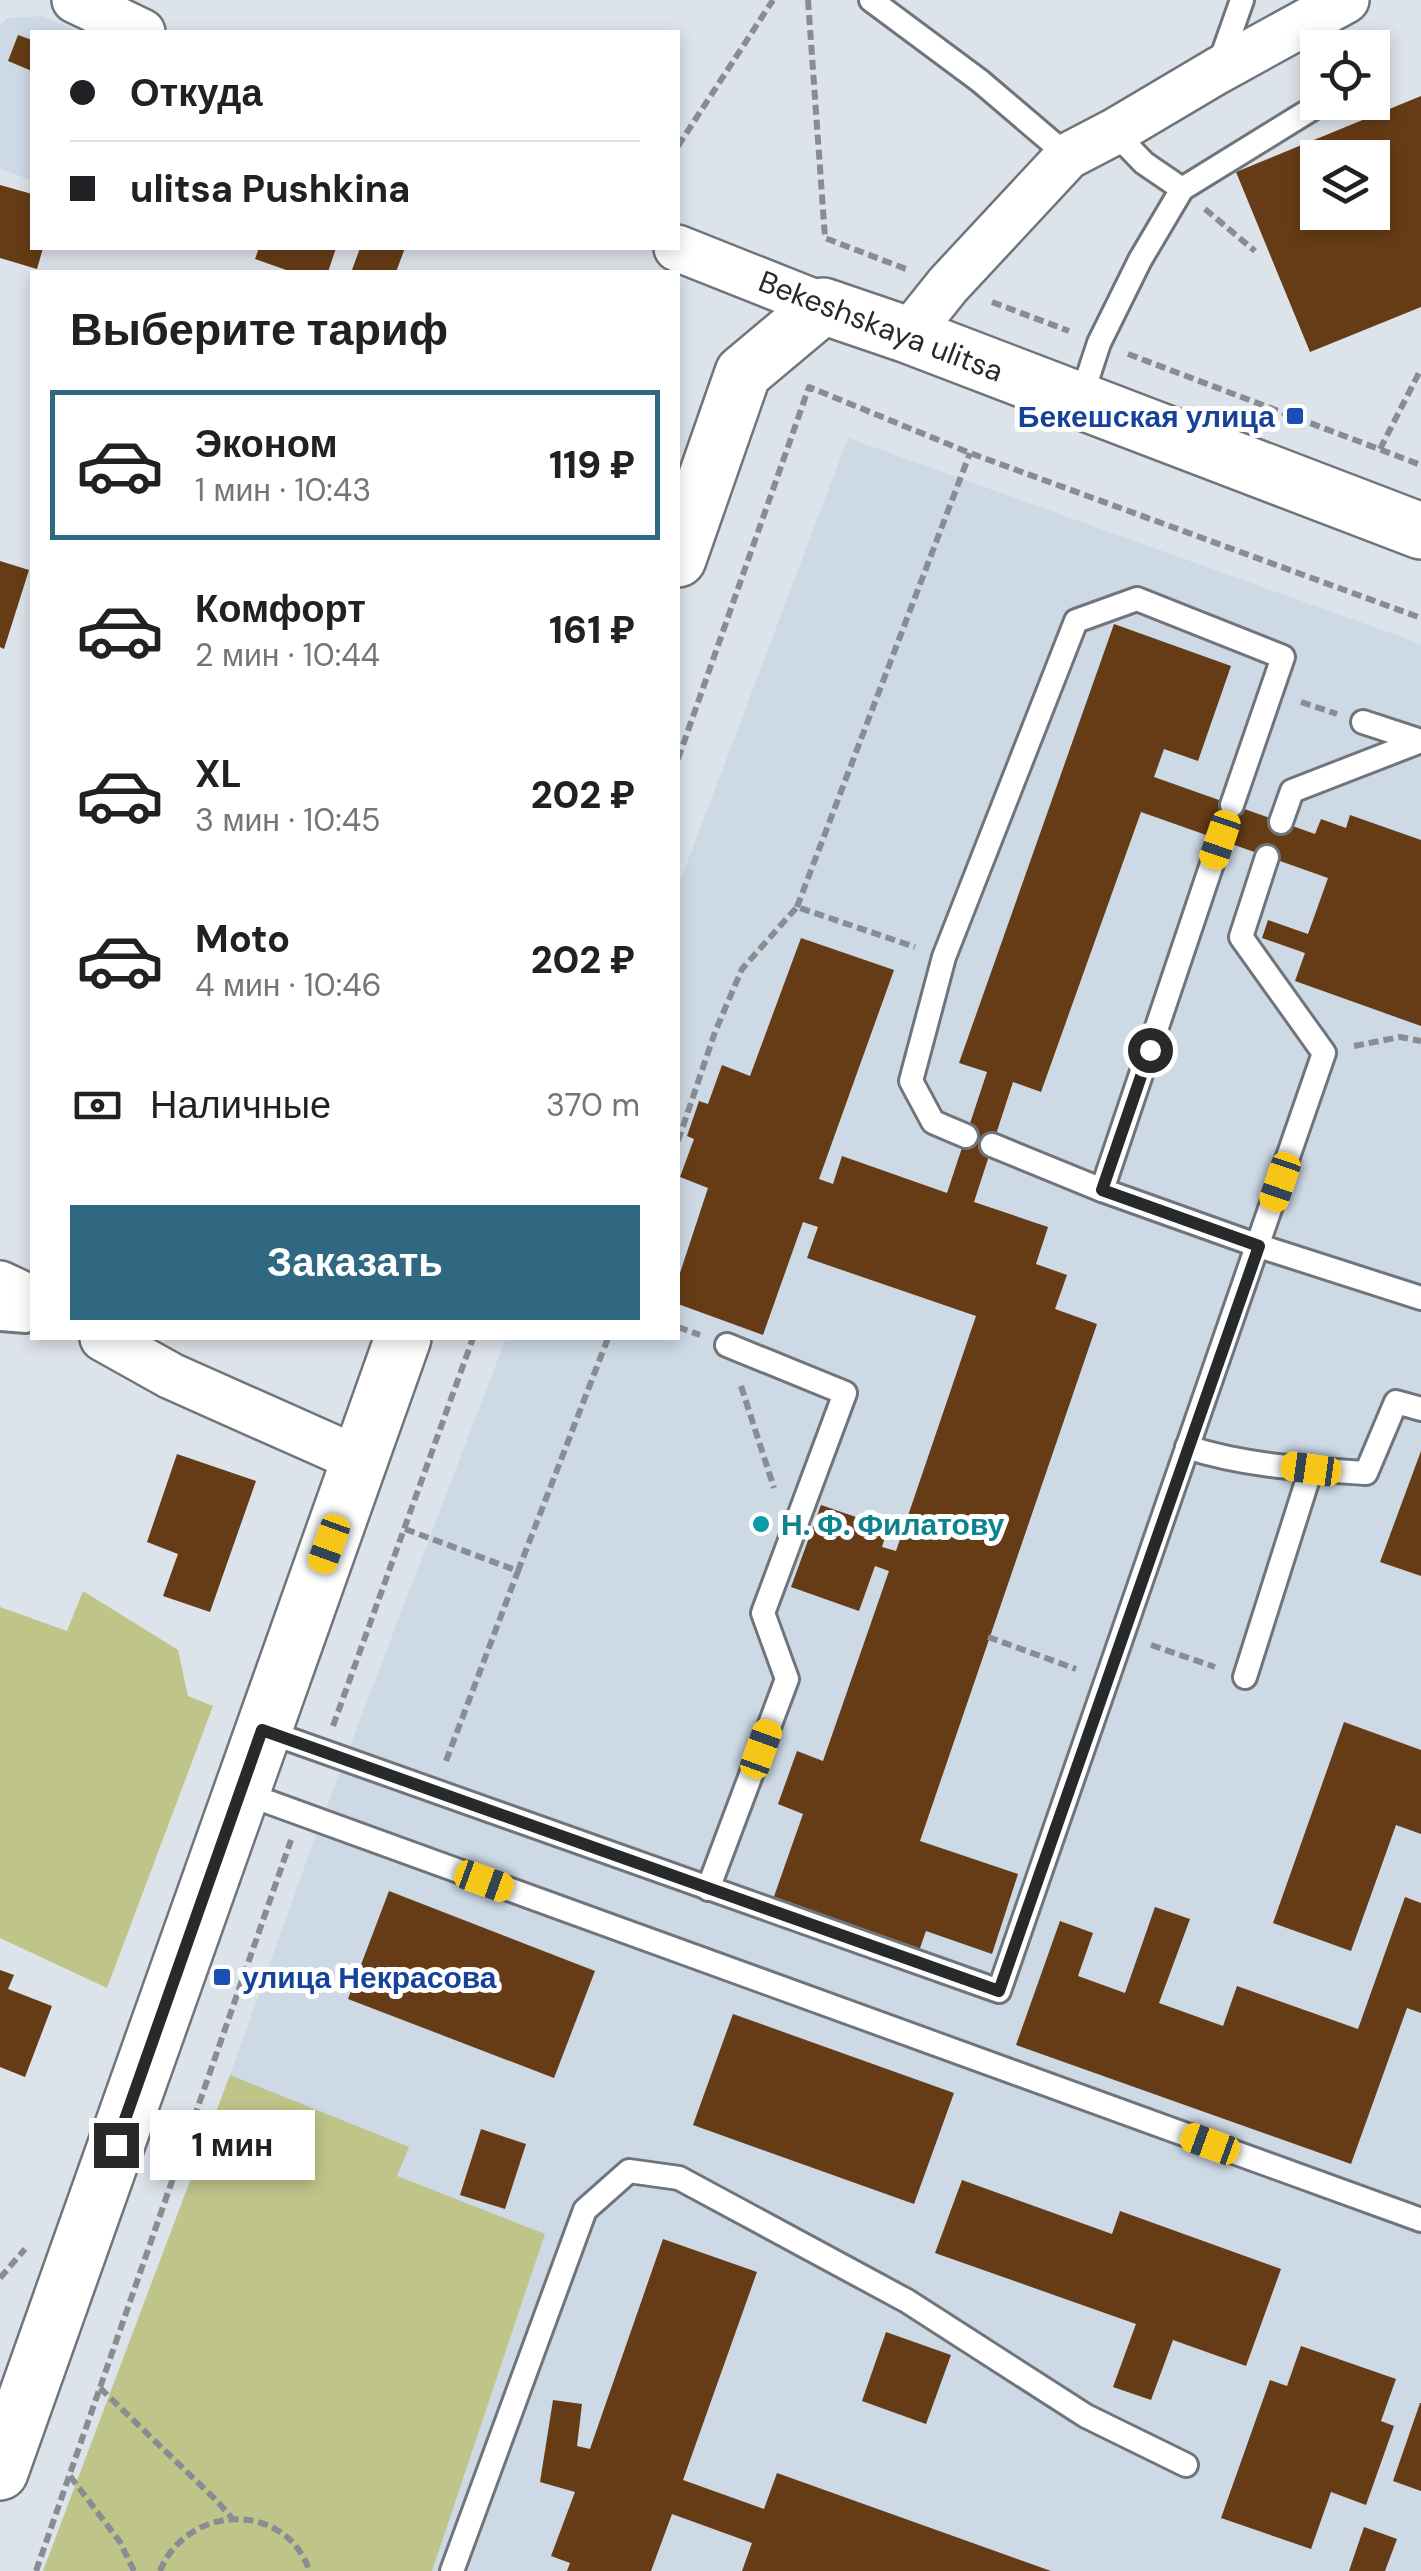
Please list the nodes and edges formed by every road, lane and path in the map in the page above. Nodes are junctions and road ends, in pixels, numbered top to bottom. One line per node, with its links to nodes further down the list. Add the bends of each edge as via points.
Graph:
1 (75, 0): 7 (street)
2 (773, 0): 11 (path)
3 (808, 0): 14 (path)
4 (871, 0): 12 (lane)
5 (1242, 0): 8 (lane)
6 (1346, 0): 8 (street)
7 (138, 30)
8 (1217, 71): 10 (street)
9 (1300, 116): 13 (lane)
10 (1114, 132): 12 (street); 13 (lane)
11 (680, 143)
12 (1068, 156): 18 (street)
13 (1182, 189): 16 (path); 20 (lane, via 1099,343)
14 (825, 238)
15 (680, 249): 17 (street, Bekeshskaya ulitsa)
16 (1255, 251)
17 (823, 306): 18 (main road, Bekeshskaya ulitsa); 24 (main road, via 743,373)
18 (908, 336): 20 (main road, Bekeshskaya ulitsa)
19 (1421, 369): 21 (path)
20 (1080, 401): 23 (main road, Bekeshskaya ulitsa)
21 (1380, 449)
22 (970, 453): 25 (path); 29 (path, via 809,387); 34 (path)
23 (1421, 530)
24 (680, 553)
25 (1421, 618)
26 (1272, 692): 27 (path); 30 (lane); 35 (lane, via 1283,657 1138,599 1076,621)
27 (1363, 722): 28 (lane)
28 (1421, 741): 31 (lane, via 1292,790)
29 (680, 753)
30 (1232, 805)
31 (1281, 822)
32 (1220, 840): 41 (lane)
33 (1268, 857): 37 (lane, via 1240,936)
34 (796, 907): 35 (path); 38 (path, via 742,969)
35 (944, 957): 39 (lane, via 912,1081 933,1122)
36 (1421, 1041): 37 (path, via 1400,1037)
37 (1324, 1053): 42 (lane)
38 (680, 1136)
39 (966, 1136)
40 (992, 1145): 41 (lane)
41 (1102, 1190): 42 (lane)
42 (1259, 1246): 45 (lane); 55 (lane)
43 (0, 1284): 44 (street)
44 (30, 1298)
45 (1421, 1298)
46 (0, 1319): 47 (lane)
47 (30, 1319)
48 (680, 1328): 53 (path)
49 (108, 1340): 56 (street, via 171,1376)
50 (402, 1340): 56 (main road)
51 (472, 1340): 58 (path)
52 (607, 1340): 60 (path)
53 (727, 1344): 59 (path); 59 (lane, via 845,1392)
54 (1421, 1409): 57 (lane, via 1396,1402 1366,1473)
55 (1187, 1447): 57 (lane); 63 (lane)
56 (360, 1460): 64 (main road)
57 (1311, 1469): 62 (lane)
58 (405, 1529): 60 (path); 65 (path)
59 (790, 1538): 69 (lane, via 763,1613 787,1680)
60 (518, 1571): 66 (path)
61 (988, 1637): 63 (path)
62 (1245, 1677)
63 (1106, 1680): 69 (lane, via 999,1991)
64 (262, 1730): 65 (lane); 67 (main road)
65 (324, 1753): 66 (lane)
66 (435, 1791): 69 (lane)
67 (241, 1792): 68 (lane); 73 (main road)
68 (300, 1814): 70 (lane); 71 (path)
69 (708, 1889)
70 (1421, 2220)
71 (100, 2388): 74 (path); 75 (path)
72 (1186, 2465): 80 (lane, via 1086,2416 907,2301 679,2178 630,2171 585,2210)
73 (0, 2472)
74 (69, 2476): 76 (path); 77 (path)
75 (232, 2518): 78 (path, via 183,2537); 79 (path, via 283,2534)
76 (36, 2571)
77 (134, 2571)
78 (160, 2571)
79 (310, 2571)
80 (452, 2571)

